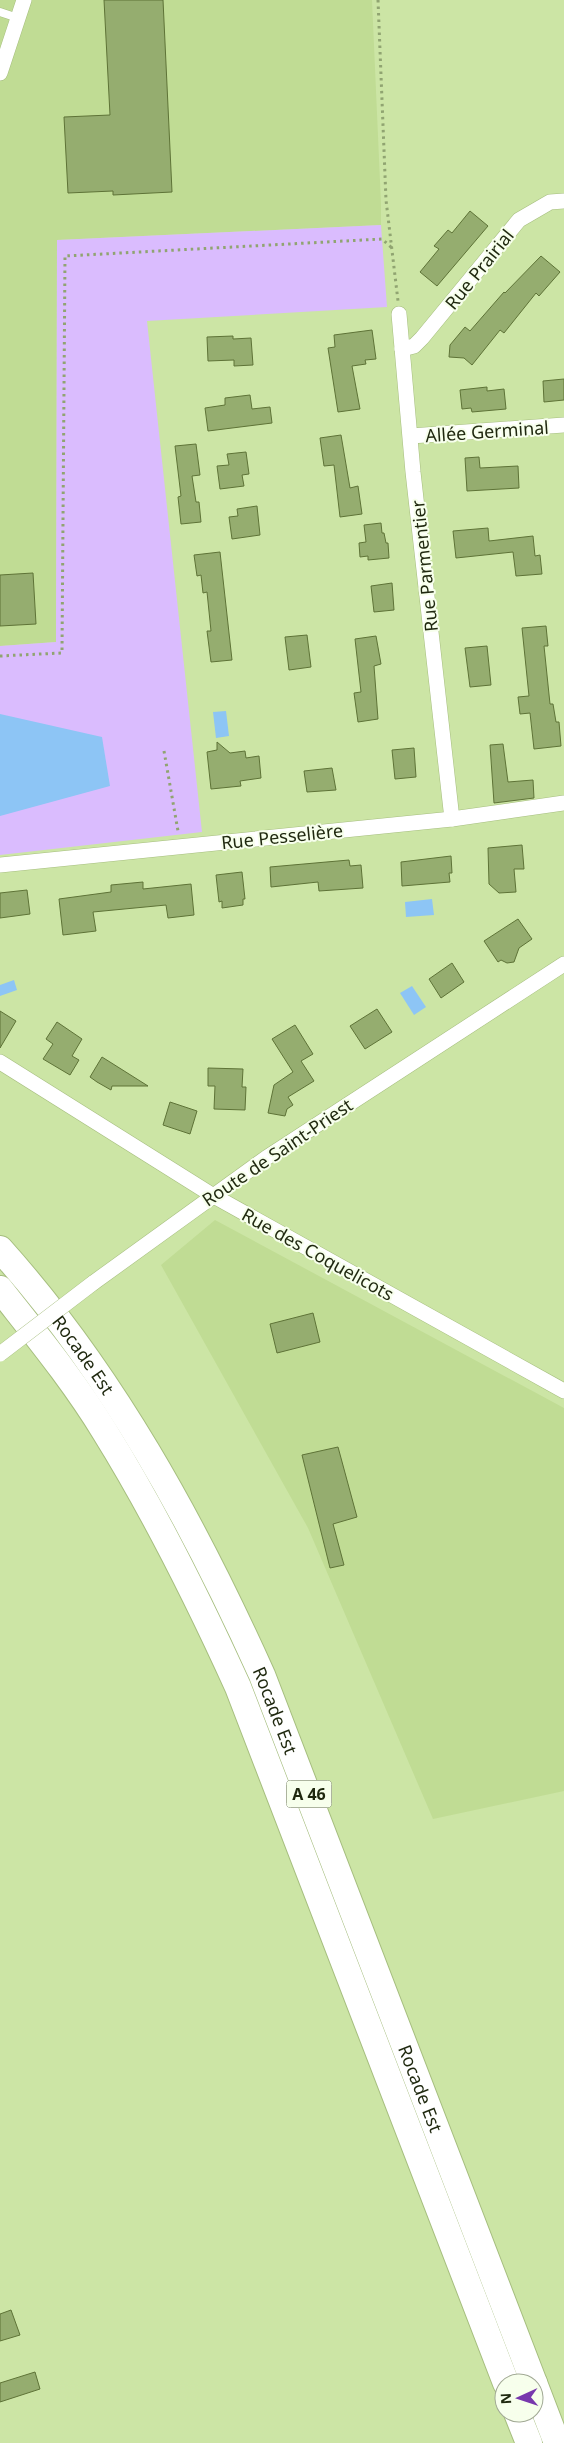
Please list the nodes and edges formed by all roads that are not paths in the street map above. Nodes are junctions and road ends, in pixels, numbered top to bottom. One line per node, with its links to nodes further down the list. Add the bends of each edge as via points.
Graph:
1 (24, 0): 3 (street)
2 (0, 12): 3 (lane)
3 (18, 18): 4 (street)
4 (0, 73)
5 (564, 201): 7 (street, Rue Prairial, via 550,202 519,220 422,338 414,346)
6 (399, 314): 7 (street, Rue Parmentier)
7 (402, 349): 9 (street, Rue Parmentier)
8 (564, 425): 9 (street, Allée Germinal)
9 (411, 436): 11 (street, Rue Parmentier)
10 (564, 803): 11 (street, Rue Pesselière)
11 (452, 819): 12 (street, Rue Pesselière)
12 (0, 865)
13 (564, 964): 15 (street, Route de Saint-Priest)
14 (0, 1062): 15 (street, Rue des Coquelicots)
15 (212, 1195): 18 (street, Route de Saint-Priest, bridge); 19 (street, Rue des Coquelicots)
16 (0, 1249): 21 (highway, Rocade Est / A 46, via 84,1354 127,1418 177,1501 222,1587 262,1675)
17 (0, 1289): 20 (highway, Rocade Est / A 46, via 104,1430 198,1599 238,1686)
18 (0, 1354)
19 (564, 1391)
20 (502, 2373)
21 (530, 2373)
22 (544, 2409): 25 (highway, Rocade Est / A 46)
23 (521, 2423): 24 (highway)
24 (529, 2443)
25 (557, 2443)

